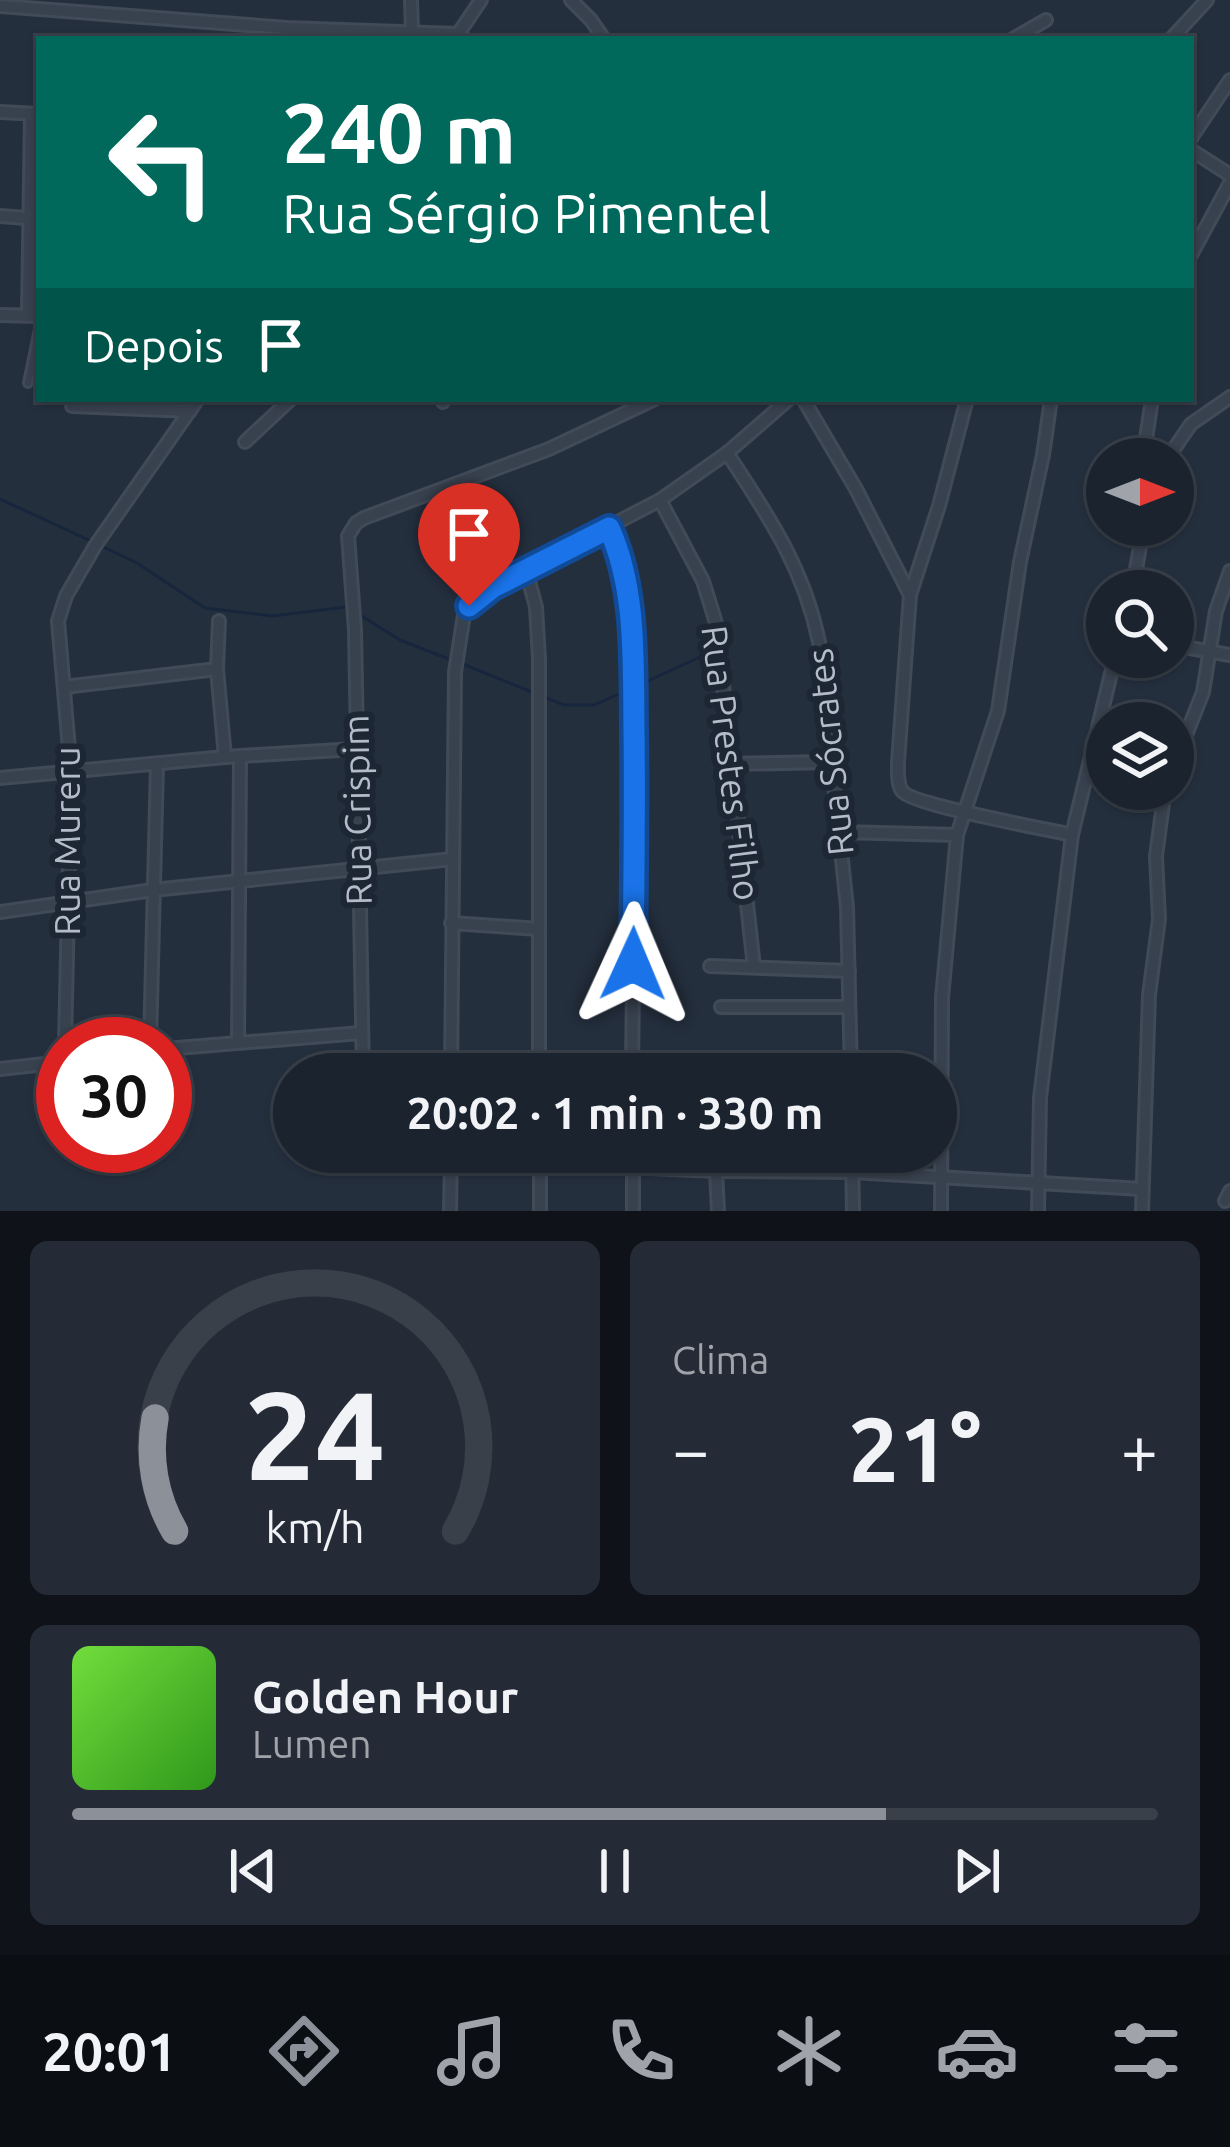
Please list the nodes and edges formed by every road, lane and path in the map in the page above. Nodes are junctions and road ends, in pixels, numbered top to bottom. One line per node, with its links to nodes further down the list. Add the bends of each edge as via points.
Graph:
1 (176, 0): 8 (street)
2 (411, 0): 10 (street)
3 (481, 0): 13 (street)
4 (571, 0): 14 (street)
5 (1207, 0): 16 (street)
6 (44, 5): 7 (street); 8 (street)
7 (0, 6)
8 (175, 17): 11 (street)
9 (1046, 20): 15 (street)
10 (412, 32): 11 (street); 12 (street)
11 (287, 33)
12 (450, 36)
13 (460, 36)
14 (601, 36)
15 (1018, 36)
16 (1175, 36)
17 (1230, 80): 20 (street)
18 (0, 112): 19 (street)
19 (35, 114): 24 (street)
20 (1194, 134)
21 (1194, 152): 22 (street)
22 (1230, 179): 25 (street)
23 (0, 216): 24 (street)
24 (34, 218): 27 (street)
25 (1194, 249)
26 (0, 315): 27 (street)
27 (33, 315)
28 (36, 344): 29 (lane)
29 (28, 383)
30 (1230, 397): 42 (street)
31 (196, 402): 40 (street)
32 (288, 402): 43 (street)
33 (649, 402): 58 (street, Rua Crispim, via 352,529)
34 (786, 402): 44 (street)
35 (805, 402): 49 (street)
36 (966, 402): 49 (street)
37 (1051, 402): 67 (street, via 998,711)
38 (1152, 402): 41 (street)
39 (72, 406): 40 (street)
40 (190, 411): 56 (street, Rua Mureru, via 66,596 58,621)
41 (1146, 438)
42 (1181, 438)
43 (245, 442)
44 (727, 453): 45 (street); 61 (street, Rua Sócrates, via 790,553 813,609)
45 (660, 500): 46 (street); 62 (street, Rua Prestes Filho, via 716,622)
46 (609, 528): 47 (street); 92 (street, via 631,627)
47 (526, 570): 71 (street, via 478,597 464,615 455,672); 78 (street, via 538,630)
48 (1230, 571): 52 (street)
49 (910, 595): 67 (street, via 900,788)
50 (219, 621): 54 (street)
51 (1194, 649): 52 (street)
52 (1210, 652): 53 (street); 57 (street)
53 (1230, 655)
54 (218, 669): 56 (street); 59 (street)
55 (1110, 678): 70 (street)
56 (64, 687): 64 (street, Rua Mureru)
57 (1194, 719)
58 (356, 749): 60 (street); 72 (street, Rua Crispim)
59 (225, 757): 60 (street); 63 (street)
60 (240, 757): 73 (street)
61 (830, 762): 62 (street); 68 (street, Rua Sócrates)
62 (731, 764): 80 (street, Rua Prestes Filho)
63 (157, 765): 64 (street); 74 (street)
64 (71, 772): 65 (street); 75 (street, Rua Mureru)
65 (0, 778)
66 (1162, 810): 104 (street)
67 (964, 811): 69 (street); 70 (street)
68 (840, 832): 69 (street); 81 (street, Rua Sócrates)
69 (957, 835): 102 (street, via 942,998)
70 (1072, 835): 103 (street, via 1040,1097)
71 (452, 859): 72 (street); 77 (street)
72 (359, 867): 73 (street); 86 (street, Rua Crispim)
73 (240, 880): 74 (street); 87 (street)
74 (153, 890): 75 (street); 85 (street)
75 (69, 904): 76 (street); 84 (street, Rua Mureru)
76 (0, 912)
77 (451, 923): 78 (street); 90 (street)
78 (539, 929): 91 (street)
79 (710, 966): 80 (street)
80 (754, 967): 81 (street)
81 (849, 971): 83 (street, Rua Sócrates)
82 (721, 1007): 83 (street)
83 (849, 1007): 93 (street, Rua Sócrates)
84 (66, 1017)
85 (151, 1017)
86 (361, 1033): 87 (street); 89 (street, Rua Crispim)
87 (238, 1043): 88 (street)
88 (192, 1047)
89 (362, 1053)
90 (451, 1053)
91 (539, 1053)
92 (632, 1053)
93 (850, 1053)
94 (36, 1065): 95 (street)
95 (0, 1069)
96 (451, 1173): 105 (street)
97 (540, 1173): 106 (street)
98 (633, 1173): 107 (street)
99 (716, 1173): 108 (street)
100 (852, 1173): 109 (street)
101 (867, 1173): 102 (street)
102 (940, 1178): 103 (street); 110 (street)
103 (1038, 1183): 104 (street); 111 (street)
104 (1142, 1189): 112 (street)
105 (450, 1211)
106 (540, 1211)
107 (633, 1211)
108 (718, 1211)
109 (853, 1211)
110 (940, 1211)
111 (1038, 1211)
112 (1142, 1211)

